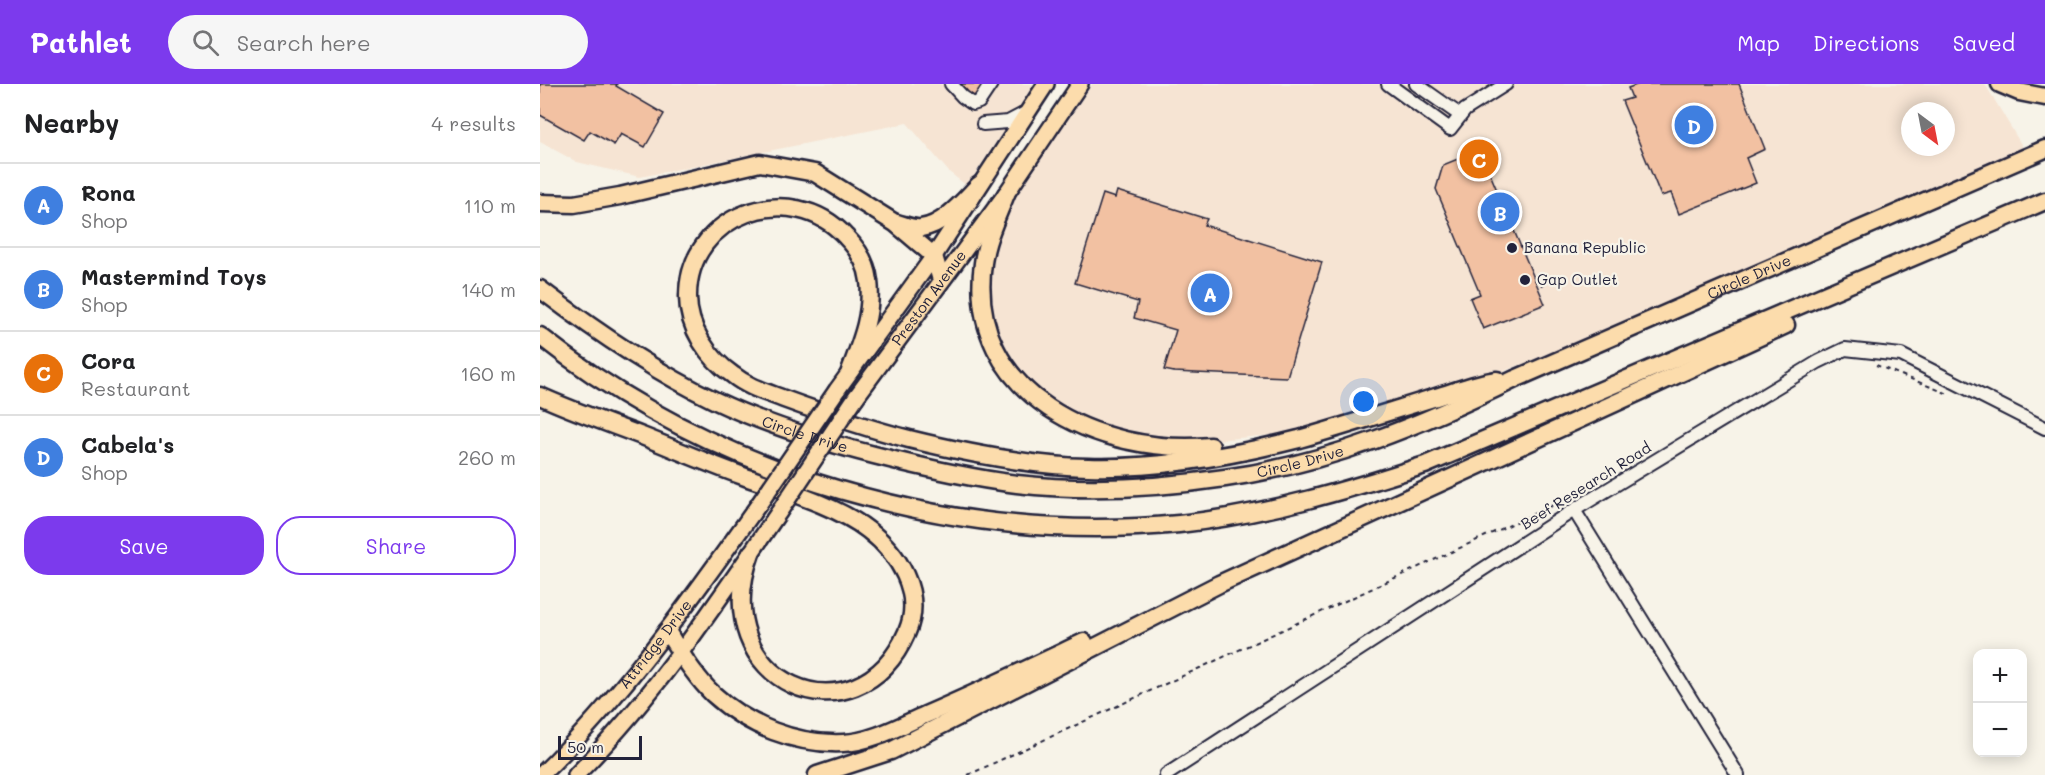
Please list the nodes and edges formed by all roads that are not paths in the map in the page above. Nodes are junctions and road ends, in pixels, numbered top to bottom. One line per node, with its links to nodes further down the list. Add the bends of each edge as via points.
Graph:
1 (951, 84): 2 (street, via 973,104 979,102)
2 (991, 84)
3 (1046, 84): 10 (main road, Preston Avenue)
4 (1080, 84): 15 (main road, Preston Avenue)
5 (1388, 84): 11 (street, via 1450,129)
6 (1416, 84): 11 (street)
7 (1506, 84): 11 (street)
8 (2000, 84): 9 (highway)
9 (2045, 97)
10 (1027, 112): 12 (street, via 1008,122); 14 (main road, Preston Avenue)
11 (1460, 115)
12 (983, 124)
13 (2045, 149): 25 (highway, Circle Drive)
14 (979, 185): 18 (highway, via 933,224 920,228); 19 (main road, Preston Avenue)
15 (1006, 194): 21 (main road, Preston Avenue); 28 (highway, via 986,248 982,301 1000,357 1034,399 1077,425 1146,443 1201,447)
16 (2045, 201): 20 (highway)
17 (540, 203): 18 (highway, via 574,204 620,196 760,163 815,173)
18 (895, 223): 19 (highway)
19 (934, 256): 21 (highway); 24 (main road, Preston Avenue)
20 (1887, 270): 23 (highway, via 1425,465 1319,498 1179,524 1087,528 972,519 882,501 748,457 678,425 620,393); 33 (highway, via 1814,312)
21 (941, 280): 31 (main road, Preston Avenue, bridge)
22 (540, 289): 25 (highway, Circle Drive, via 621,347 698,392 751,416 817,440 946,473 1027,485 1108,488 1162,484 1226,478 1288,465 1365,443 1434,417)
23 (540, 336)
24 (850, 372): 28 (highway, via 869,309 869,280 861,255 832,222 816,213 771,207 751,210 709,239 690,271 688,289 691,320 702,342 717,363 743,382 830,416 967,451 1085,467 1122,467 1233,453); 29 (main road, Preston Avenue, bridge)
25 (1515, 379): 28 (highway, via 1492,380)
26 (540, 396): 32 (highway, via 799,496 866,528 890,550 906,576 912,610 904,639 877,672 852,688 825,693 794,686 766,667 745,629 740,597)
27 (2045, 428): 30 (street, Beef Research Road, via 1901,355 1845,349)
28 (1298, 439)
29 (759, 504): 34 (main road, Attridge Drive)
30 (1574, 510): 39 (street, Beef Research Road); 40 (street)
31 (779, 512): 32 (main road, Attridge Drive)
32 (751, 553): 35 (main road, Attridge Drive)
33 (1220, 584): 35 (highway, via 1135,618 910,722 845,743 803,740 770,731 713,694); 38 (highway, via 891,751)
34 (668, 631): 35 (highway); 36 (main road, Attridge Drive, via 600,716)
35 (681, 654): 37 (main road, Attridge Drive)
36 (541, 775)
37 (576, 775)
38 (817, 775)
39 (1166, 775)
40 (1738, 775)

